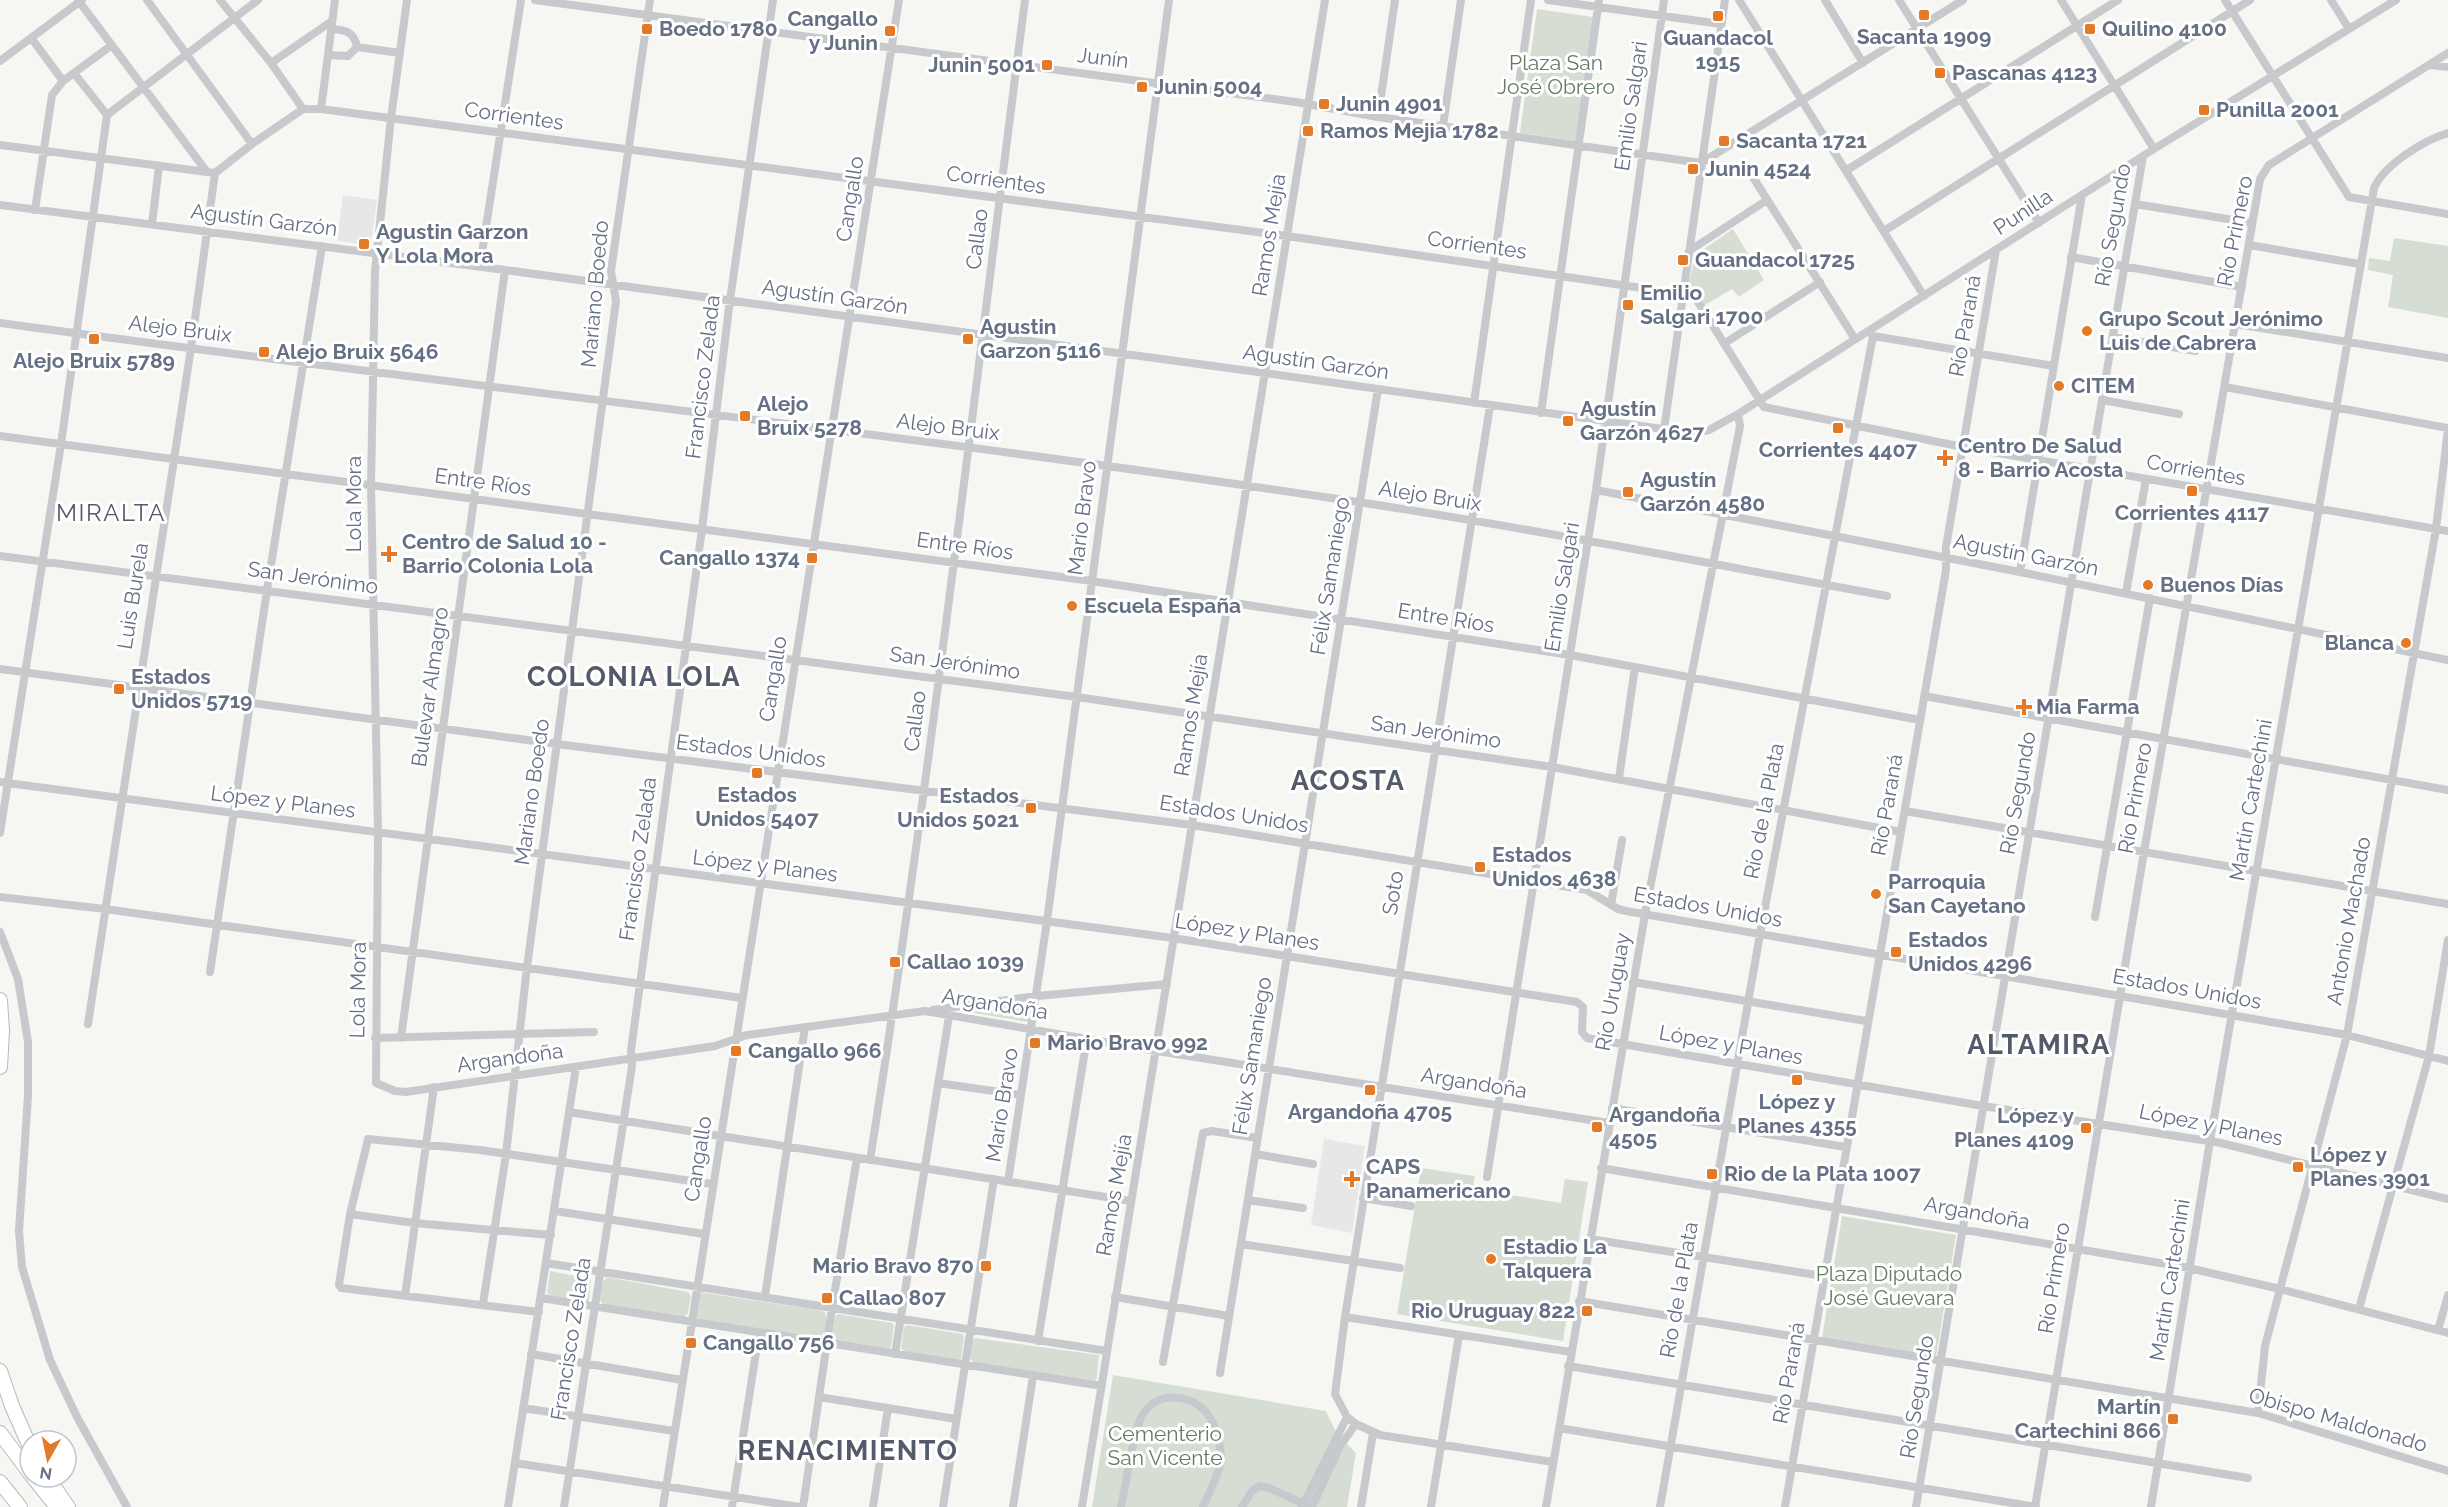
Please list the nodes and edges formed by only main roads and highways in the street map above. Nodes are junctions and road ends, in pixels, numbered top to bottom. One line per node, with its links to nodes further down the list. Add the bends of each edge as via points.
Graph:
1 (0, 1000): 2 (highway)
2 (0, 1067)
3 (0, 1371): 4 (highway)
4 (22, 1429)
5 (0, 1433): 6 (highway)
6 (18, 1457)
7 (0, 1482): 12 (highway)
8 (43, 1489): 13 (highway)
9 (55, 1489): 14 (highway)
10 (0, 1495): 11 (highway)
11 (10, 1507)
12 (20, 1507)
13 (57, 1507)
14 (68, 1507)

